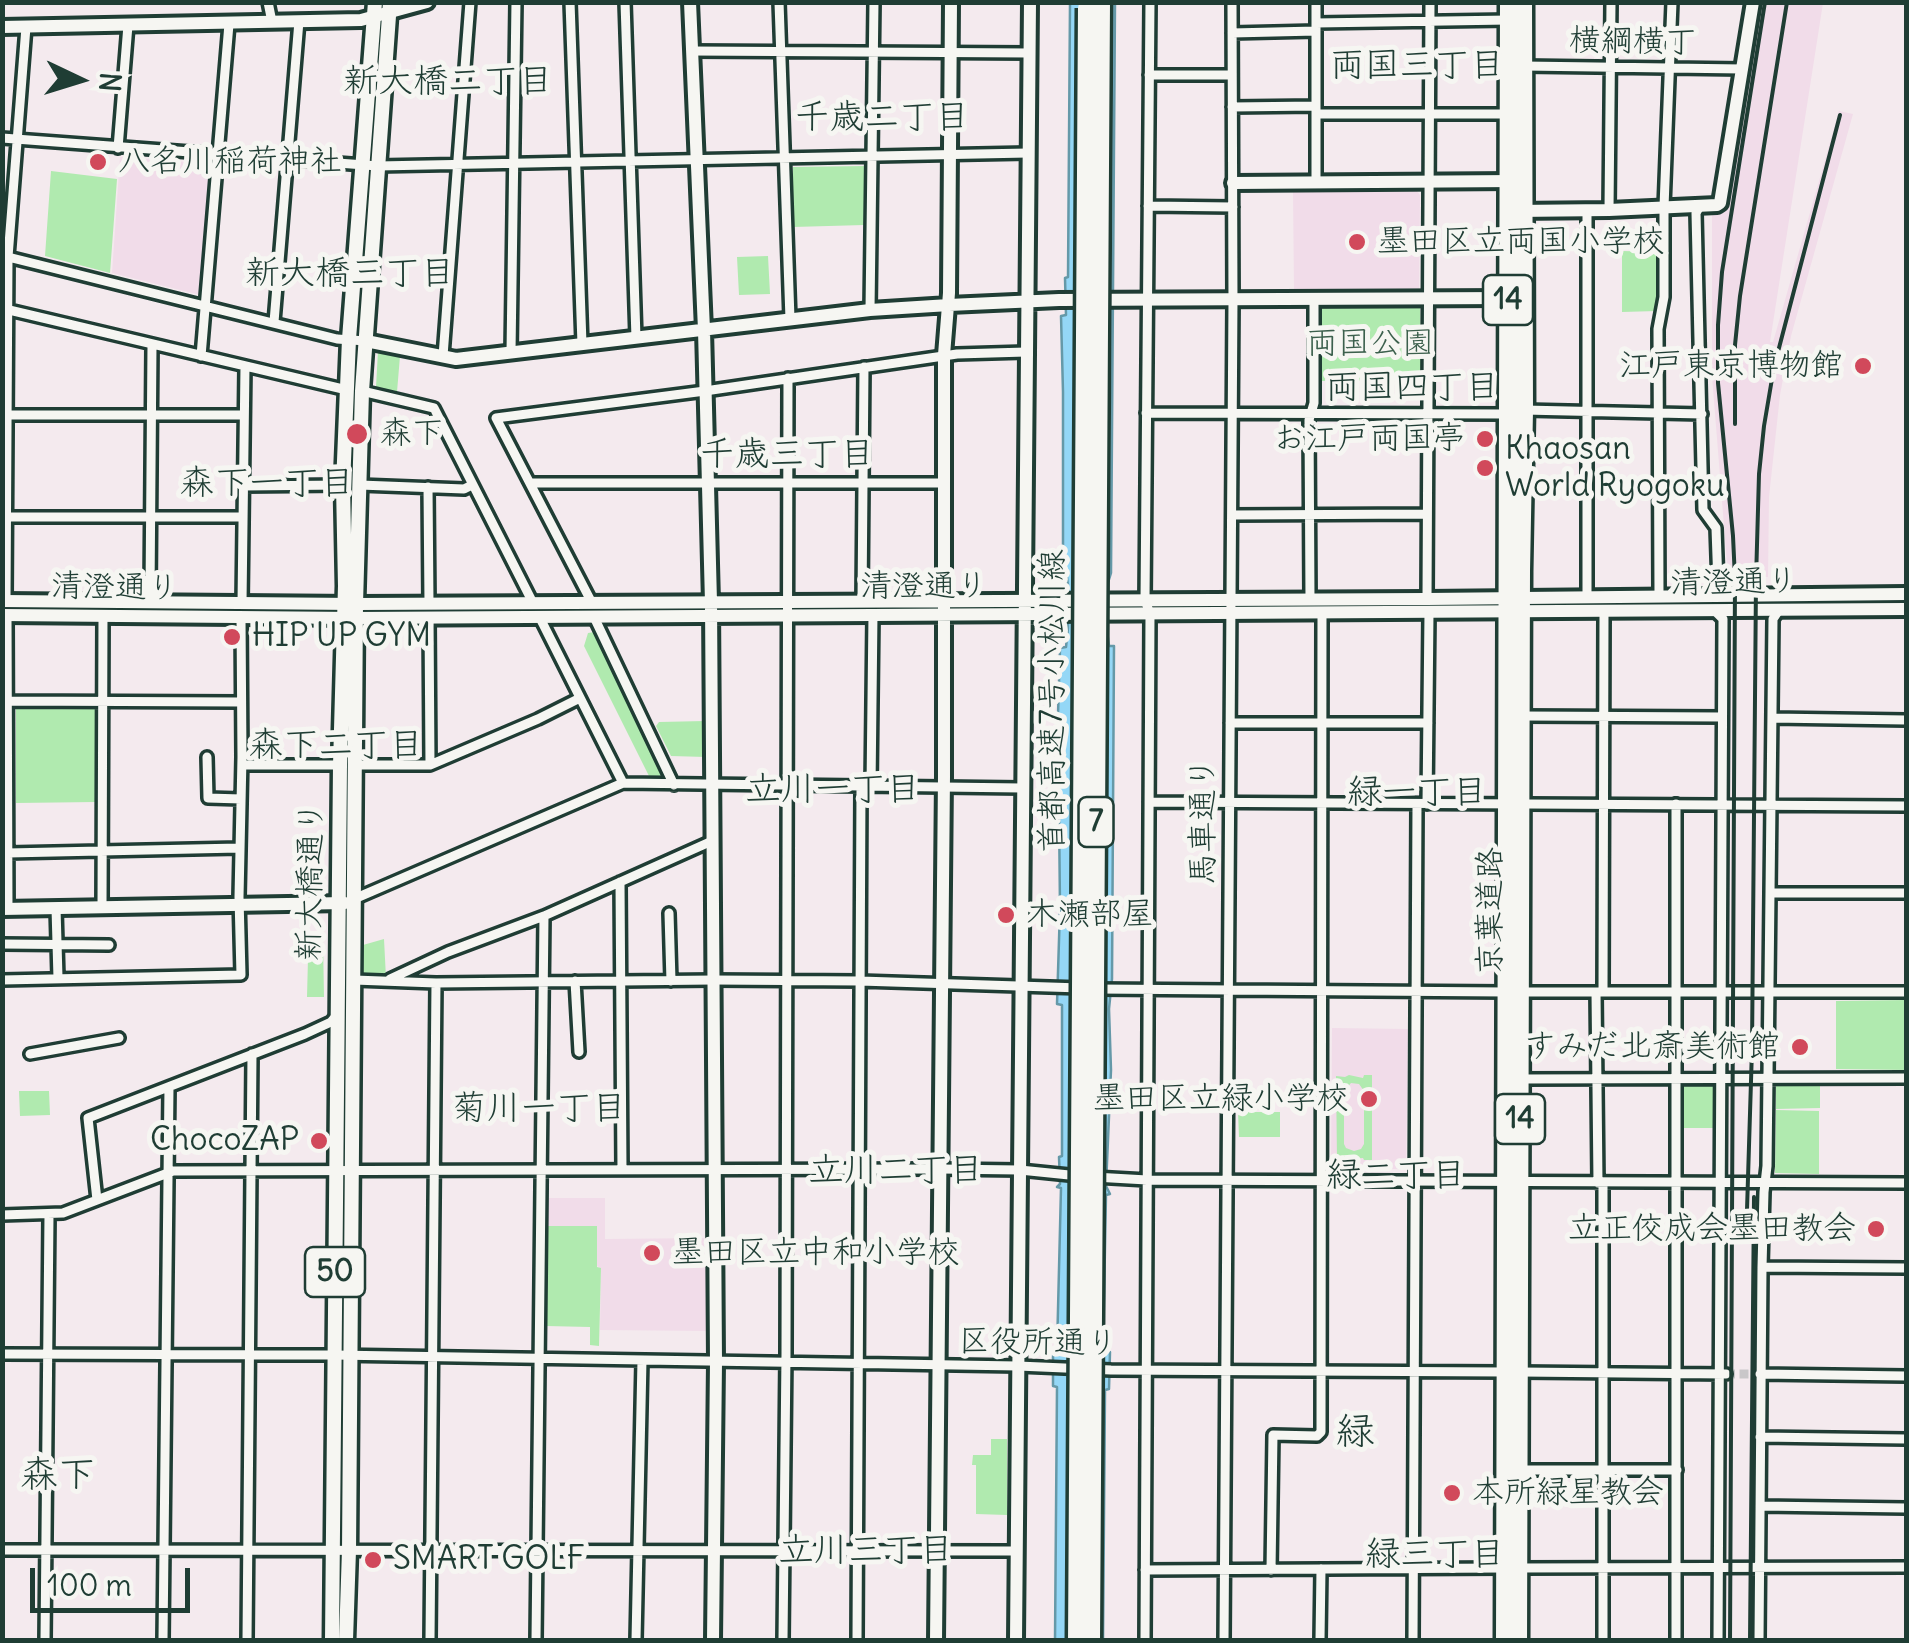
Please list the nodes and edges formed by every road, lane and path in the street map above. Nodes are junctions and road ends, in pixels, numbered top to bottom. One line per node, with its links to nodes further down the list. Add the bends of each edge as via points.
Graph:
1 (268, 2): 25 (street)
2 (427, 2): 22 (street)
3 (470, 2): 61 (street)
4 (516, 2): 60 (street)
5 (570, 2): 59 (street)
6 (625, 2): 58 (street)
7 (690, 2): 33 (street)
8 (779, 2): 34 (street)
9 (874, 2): 35 (street)
10 (952, 2): 36 (street)
11 (1030, 2): 37 (street)
12 (1087, 2): 338 (highway, 首都高速7号小松川線 / 7, bridge)
13 (1101, 2): 339 (highway, 首都高速7号小松川線 / 7, bridge)
14 (1150, 2): 42 (street)
15 (1232, 2): 32 (street, 馬車通り)
16 (1316, 2): 30 (street)
17 (1430, 2): 26 (street)
18 (1523, 2): 38 (highway, 京葉道路 / 14)
19 (1611, 2): 39 (street)
20 (1672, 2): 40 (street)
21 (1753, 2): 41 (street)
22 (382, 9): 24 (street, via 361,20); 62 (main road, 新大橋通り / 50)
23 (1509, 11): 26 (street); 47 (highway, 京葉道路 / 14)
24 (299, 21): 25 (street); 57 (street)
25 (272, 22): 27 (street)
26 (1430, 22): 30 (street); 46 (street)
27 (229, 24): 28 (street); 53 (street)
28 (128, 25): 29 (street); 50 (street)
29 (26, 27): 31 (street); 49 (street)
30 (1316, 27): 32 (street); 45 (street)
31 (2, 28)
32 (1232, 33): 43 (street, 馬車通り)
33 (692, 51): 34 (street); 56 (street)
34 (780, 51): 35 (street); 55 (street)
35 (873, 51): 36 (street); 54 (street)
36 (951, 52): 37 (street); 51 (street)
37 (1029, 53): 52 (street)
38 (1523, 66): 39 (street, 横綱横丁); 65 (highway, 京葉道路 / 14)
39 (1610, 66): 40 (street, 横綱横丁); 72 (street)
40 (1669, 68): 41 (street, 横綱横丁); 70 (street)
41 (1743, 68): 68 (street, via 1723,198)
42 (1150, 75): 43 (street); 67 (street)
43 (1232, 75): 44 (street, 馬車通り)
44 (1232, 107): 45 (street); 66 (street, 馬車通り)
45 (1316, 110): 46 (street); 63 (street)
46 (1429, 114): 47 (street); 64 (street)
47 (1509, 114): 65 (highway, 京葉道路 / 14)
48 (2, 138): 49 (street)
49 (17, 140): 50 (street); 74 (street)
50 (118, 148): 53 (street)
51 (950, 154): 52 (street); 54 (street); 81 (street)
52 (1028, 154): 80 (street)
53 (218, 155): 57 (street); 82 (street)
54 (871, 156): 55 (street); 84 (street)
55 (784, 158): 56 (street); 85 (street)
56 (696, 159): 58 (street); 87 (street)
57 (288, 160): 62 (street); 86 (street)
58 (630, 161): 59 (street); 88 (street)
59 (575, 162): 60 (street); 91 (street)
60 (514, 164): 61 (street); 93 (street)
61 (458, 165): 62 (street); 96 (street)
62 (371, 166): 89 (main road, 新大橋通り / 50); 90 (main road, 新大橋通り / 50)
63 (1316, 182): 64 (street); 66 (street)
64 (1429, 182): 65 (street); 75 (street)
65 (1515, 182): 73 (highway, 京葉道路 / 14)
66 (1233, 183): 69 (street, 馬車通り)
67 (1148, 206): 69 (street); 78 (street)
68 (1700, 206): 70 (street); 110 (street)
69 (1233, 207): 79 (street, 馬車通り)
70 (1664, 207): 72 (street); 108 (street)
71 (1587, 210): 72 (street); 73 (street); 104 (street)
72 (1609, 210)
73 (1515, 211): 76 (highway, 京葉道路 / 14); 103 (highway, 京葉道路 / 14)
74 (5, 256): 82 (street); 83 (street)
75 (1428, 298): 76 (street); 77 (street); 109 (street)
76 (1508, 298): 103 (highway, 京葉道路 / 14)
77 (1314, 299): 79 (street); 107 (street)
78 (1148, 300): 79 (street); 80 (street); 105 (street)
79 (1233, 300): 106 (street, 馬車通り)
80 (1027, 301): 81 (street); 94 (street)
81 (948, 305): 84 (street); 97 (street)
82 (205, 306): 86 (street); 95 (street)
83 (5, 309): 92 (street); 111 (street)
84 (870, 310): 85 (street)
85 (790, 319): 87 (street)
86 (274, 322): 89 (street)
87 (704, 330): 88 (street); 102 (street)
88 (636, 338): 91 (street)
89 (349, 340): 90 (street); 101 (main road, 新大橋通り / 50)
90 (366, 341): 96 (street); 101 (main road, 新大橋通り / 50)
91 (582, 344): 93 (street)
92 (152, 345): 95 (street); 112 (street)
93 (511, 352): 96 (street)
94 (1026, 352): 97 (street); 140 (street)
95 (201, 356): 98 (street)
96 (443, 356)
97 (944, 356): 99 (street); 117 (street)
98 (245, 366): 101 (street); 113 (street)
99 (864, 366): 100 (street); 119 (street)
100 (788, 378): 102 (street); 116 (street)
101 (355, 390): 118 (main road, 新大橋通り / 50); 120 (main road, 新大橋通り / 50); 121 (street, via 434,408)
102 (705, 390): 114 (street, via 496,418); 115 (street)
103 (1516, 412): 104 (street); 109 (street); 137 (highway, 京葉道路 / 14)
104 (1587, 412): 108 (street); 132 (street)
105 (1146, 413): 106 (street); 141 (street)
106 (1232, 413): 107 (street); 126 (street, 馬車通り)
107 (1310, 413): 109 (street); 124 (street)
108 (1657, 413): 110 (street); 133 (street)
109 (1428, 414): 125 (street)
110 (1702, 414): 131 (street, via 1703,510 1716,528 1718,585)
111 (5, 415): 112 (street); 128 (street)
112 (151, 415): 113 (street); 127 (street)
113 (243, 415): 122 (street)
114 (531, 482): 115 (street); 149 (street)
115 (708, 482): 116 (street); 145 (street)
116 (787, 483): 119 (street); 146 (street)
117 (944, 483): 119 (street); 143 (street)
118 (360, 484): 123 (street); 152 (main road, 新大橋通り / 50)
119 (863, 484): 135 (street)
120 (344, 485): 122 (street); 152 (main road, 新大橋通り / 50)
121 (472, 485): 123 (street); 144 (street)
122 (244, 486): 129 (street)
123 (428, 487): 148 (street)
124 (1310, 514): 125 (street); 126 (street); 134 (street)
125 (1427, 514): 139 (street)
126 (1232, 515): 138 (street, 馬車通り)
127 (150, 517): 128 (street); 129 (street); 136 (street, via 150,593)
128 (5, 518): 142 (street)
129 (243, 518): 151 (street)
130 (1906, 594): 131 (street, 清澄通り)
131 (1710, 595): 133 (street, 清澄通り)
132 (1588, 596): 133 (street, 清澄通り); 137 (street, 清澄通り)
133 (1659, 596)
134 (1310, 600): 138 (street, 清澄通り); 139 (street, 清澄通り)
135 (862, 602): 143 (street, 清澄通り); 146 (street, 清澄通り)
136 (159, 603): 142 (street, 清澄通り); 151 (street, 清澄通り)
137 (1514, 605): 139 (street, 清澄通り); 154 (street, 清澄通り); 162 (highway, 京葉道路 / 14); 186 (highway, 京葉道路 / 14)
138 (1231, 606): 141 (street, 清澄通り); 155 (street, 清澄通り); 167 (street, 馬車通り)
139 (1428, 606): 155 (street, 清澄通り); 169 (street)
140 (1024, 607): 141 (street, 清澄通り); 143 (street, 清澄通り); 180 (street)
141 (1147, 607): 182 (street)
142 (5, 608): 157 (street, 清澄通り); 159 (street)
143 (943, 608): 156 (street, 清澄通り); 179 (street)
144 (536, 609): 148 (street, 清澄通り); 149 (street, 清澄通り); 158 (street)
145 (711, 609): 146 (street, 清澄通り); 149 (street, 清澄通り); 176 (street)
146 (786, 609): 156 (street, 清澄通り); 177 (street)
147 (1906, 609): 150 (street, 清澄通り)
148 (429, 610): 152 (street, 清澄通り); 173 (street)
149 (593, 610): 175 (street)
150 (1779, 610): 153 (street, 清澄通り); 165 (street, via 1773,619)
151 (241, 611): 152 (street, 清澄通り); 157 (street, 清澄通り); 161 (street)
152 (350, 611): 172 (main road, 新大橋通り / 50)
153 (1715, 611): 154 (street, 清澄通り); 164 (street, via 1722,619)
154 (1604, 612): 163 (street)
155 (1322, 613): 168 (street)
156 (873, 614): 178 (street)
157 (103, 615): 160 (street)
158 (580, 698): 173 (street); 174 (street)
159 (5, 701): 160 (street); 195 (street)
160 (103, 701): 161 (street); 194 (street)
161 (240, 702): 171 (street)
162 (1522, 716): 163 (street); 186 (highway, 京葉道路 / 14)
163 (1604, 716): 164 (street); 187 (street)
164 (1722, 717): 189 (street)
165 (1772, 718): 166 (street); 190 (street)
166 (1906, 720)
167 (1230, 723): 168 (street); 183 (street, 馬車通り)
168 (1322, 723): 169 (street); 184 (street)
169 (1428, 723): 185 (street)
170 (207, 757): 181 (street, via 208,798)
171 (242, 765): 172 (street); 181 (street)
172 (347, 765): 173 (street); 199 (main road, 新大橋通り / 50)
173 (430, 765)
174 (623, 784): 175 (street); 199 (street)
175 (674, 785): 176 (street)
176 (712, 786): 177 (street); 192 (street)
177 (787, 786): 178 (street); 219 (street)
178 (866, 787): 179 (street); 218 (street)
179 (944, 787): 180 (street); 220 (street)
180 (1022, 788): 222 (street)
181 (240, 799): 193 (street)
182 (1149, 802): 183 (street); 223 (street)
183 (1229, 803): 184 (street); 224 (street, 馬車通り)
184 (1322, 804): 185 (street); 225 (street)
185 (1422, 804): 186 (street); 226 (street)
186 (1514, 804): 187 (street); 227 (highway, 京葉道路 / 14)
187 (1603, 804): 188 (street); 228 (street)
188 (1676, 804): 189 (street); 229 (street)
189 (1721, 804): 190 (street); 230 (street)
190 (1770, 805): 191 (street); 198 (street)
191 (1906, 806)
192 (712, 841): 196 (street); 214 (street)
193 (239, 848): 194 (street); 200 (street)
194 (102, 851): 195 (street); 201 (street)
195 (8, 853): 203 (street)
196 (620, 882): 205 (street); 217 (street)
197 (1906, 892): 198 (street)
198 (1770, 893): 231 (street)
199 (346, 901): 200 (street); 211 (main road, 新大橋通り / 50); 233 (main road, 新大橋通り / 50)
200 (240, 905): 201 (street); 209 (street, via 241,975)
201 (102, 907): 202 (street)
202 (56, 908): 203 (street); 207 (street)
203 (5, 909)
204 (669, 914): 213 (street)
205 (544, 916): 212 (street); 215 (street)
206 (2, 944): 207 (street)
207 (57, 945): 208 (street); 209 (street)
208 (109, 945)
209 (58, 978): 210 (street)
210 (2, 980)
211 (354, 980): 212 (street); 249 (main road, 新大橋通り / 50)
212 (388, 980): 221 (street)
213 (672, 980): 214 (street); 217 (street)
214 (713, 980): 219 (street); 245 (street)
215 (544, 981): 216 (street); 221 (street); 254 (street)
216 (575, 981): 217 (street); 235 (street)
217 (621, 981): 251 (street)
218 (860, 981): 219 (street); 220 (street); 246 (street)
219 (787, 982): 252 (street)
220 (943, 982): 222 (street); 247 (street)
221 (436, 983): 250 (street)
222 (1020, 985): 223 (street, bridge); 253 (street)
223 (1148, 991): 224 (street); 256 (street)
224 (1228, 991): 225 (street); 257 (street, 馬車通り)
225 (1322, 992): 226 (street); 259 (street)
226 (1416, 992): 227 (street); 258 (street)
227 (1514, 992): 228 (street); 238 (highway, 京葉道路 / 14); 260 (highway, 京葉道路 / 14)
228 (1599, 992): 229 (street); 241 (street)
229 (1676, 992): 230 (street); 242 (street)
230 (1721, 992): 231 (street); 243 (street)
231 (1769, 992): 232 (street); 239 (street)
232 (1906, 992)
233 (337, 1014): 237 (street); 249 (main road, 新大橋通り / 50)
234 (119, 1038): 236 (street)
235 (579, 1052)
236 (30, 1054)
237 (252, 1054): 244 (street); 248 (street)
238 (1520, 1078): 241 (street); 260 (highway, 京葉道路 / 14)
239 (1768, 1078): 240 (street); 243 (street); 263 (street)
240 (1906, 1078)
241 (1596, 1079): 242 (street); 261 (street)
242 (1676, 1079): 243 (street); 262 (street)
243 (1721, 1079): 264 (street)
244 (169, 1087): 255 (street); 266 (street, via 88,1118)
245 (714, 1169): 251 (street); 252 (street); 279 (street)
246 (859, 1169): 247 (street); 252 (street); 281 (street)
247 (940, 1169): 253 (street); 282 (street)
248 (250, 1170): 249 (street); 255 (street); 274 (street)
249 (343, 1170): 250 (street); 275 (main road, 新大橋通り / 50)
250 (436, 1170): 254 (street); 276 (street)
251 (622, 1170): 254 (street)
252 (786, 1170): 280 (street)
253 (1020, 1170): 256 (street, bridge); 283 (street)
254 (541, 1171): 277 (street)
255 (168, 1173): 266 (street); 273 (street)
256 (1147, 1180): 257 (street); 284 (street)
257 (1226, 1180): 259 (street); 285 (street, 馬車通り)
258 (1414, 1180): 259 (street); 260 (street); 287 (street)
259 (1322, 1181): 286 (street)
260 (1513, 1182): 261 (street); 288 (highway, 京葉道路 / 14)
261 (1600, 1182): 262 (street); 289 (street)
262 (1676, 1182): 264 (street); 290 (street)
263 (1766, 1182): 264 (street); 265 (street); 269 (street)
264 (1720, 1183): 291 (street)
265 (1906, 1183)
266 (97, 1200): 268 (street)
267 (2, 1214): 268 (street)
268 (49, 1215): 272 (street)
269 (1762, 1267): 270 (street); 292 (street)
270 (1906, 1268)
271 (2, 1354): 272 (street, 区役所通り)
272 (46, 1354): 273 (street, 区役所通り); 301 (street)
273 (166, 1355): 274 (street, 区役所通り); 303 (street)
274 (249, 1355): 275 (street, 区役所通り); 304 (street)
275 (342, 1355): 276 (street, 区役所通り); 305 (main road, 新大橋通り / 50)
276 (433, 1356): 277 (street, 区役所通り); 306 (street)
277 (539, 1359): 278 (street, 区役所通り); 307 (street)
278 (642, 1360): 279 (street, 区役所通り); 308 (street)
279 (716, 1362): 280 (street, 区役所通り); 309 (street)
280 (786, 1363): 281 (street, 区役所通り); 310 (street)
281 (858, 1364): 282 (street, 区役所通り); 311 (street)
282 (939, 1366): 283 (street, 区役所通り); 312 (street)
283 (1018, 1366): 284 (street, 区役所通り, bridge); 313 (street)
284 (1146, 1370): 285 (street, 区役所通り); 321 (street)
285 (1225, 1370): 286 (street, 区役所通り); 322 (street, 馬車通り)
286 (1322, 1371): 287 (street, 区役所通り); 323 (street, via 1321,1432 1273,1436)
287 (1414, 1372): 288 (street, 区役所通り); 315 (street)
288 (1513, 1372): 289 (street, 区役所通り); 296 (highway, 京葉道路 / 14); 316 (highway, 京葉道路 / 14)
289 (1604, 1373): 290 (street, 区役所通り); 297 (street)
290 (1677, 1374): 291 (street, 区役所通り); 298 (street)
291 (1722, 1374): 318 (street)
292 (1759, 1374): 293 (street); 294 (street)
293 (1906, 1376)
294 (1760, 1437): 295 (street); 299 (street)
295 (1906, 1440)
296 (1519, 1470): 297 (street); 316 (highway, 京葉道路 / 14)
297 (1604, 1470): 298 (street); 314 (street)
298 (1676, 1470): 317 (street)
299 (1760, 1506): 300 (street); 319 (street)
300 (1906, 1508)
301 (46, 1549): 302 (street); 303 (street); 325 (street)
302 (2, 1550)
303 (164, 1550): 304 (street); 326 (street)
304 (248, 1550): 305 (street); 327 (street)
305 (341, 1550): 306 (street); 328 (main road, 新大橋通り / 50); 329 (main road, 新大橋通り / 50)
306 (433, 1550): 307 (street); 330 (street)
307 (537, 1550): 308 (street); 331 (street)
308 (638, 1550): 309 (street); 332 (street)
309 (714, 1550): 310 (street); 333 (street)
310 (784, 1550): 311 (street); 334 (street)
311 (857, 1550): 312 (street); 335 (street)
312 (937, 1551): 313 (street); 336 (street)
313 (1016, 1551): 337 (street)
314 (1604, 1567): 316 (street); 317 (street); 346 (street)
315 (1414, 1568): 316 (street); 324 (street); 343 (street)
316 (1511, 1568): 344 (highway, 京葉道路 / 14); 345 (highway, 京葉道路 / 14)
317 (1676, 1568): 318 (street); 347 (street)
318 (1718, 1568): 319 (street); 348 (street)
319 (1759, 1568): 320 (street); 349 (street)
320 (1906, 1568)
321 (1146, 1570): 322 (street); 340 (street)
322 (1225, 1570): 323 (street); 341 (street, 馬車通り)
323 (1271, 1570): 324 (street)
324 (1321, 1570): 342 (street)
325 (45, 1640)
326 (163, 1640)
327 (247, 1640)
328 (332, 1640)
329 (346, 1640)
330 (430, 1640)
331 (536, 1640)
332 (636, 1640)
333 (713, 1640)
334 (783, 1640)
335 (856, 1640)
336 (936, 1640)
337 (1016, 1640)
338 (1077, 1640)
339 (1091, 1640)
340 (1145, 1640)
341 (1224, 1640)
342 (1320, 1640)
343 (1412, 1640)
344 (1504, 1640)
345 (1518, 1640)
346 (1603, 1640)
347 (1676, 1640)
348 (1718, 1640)
349 (1759, 1640)

